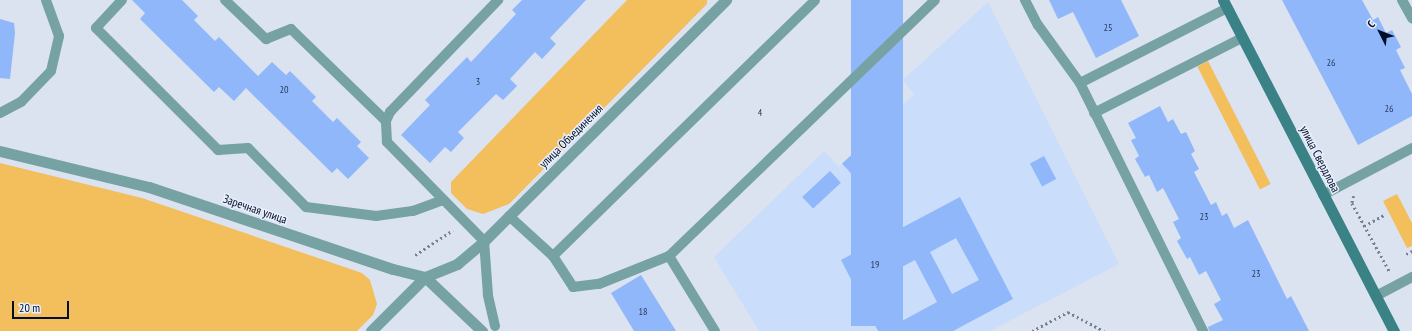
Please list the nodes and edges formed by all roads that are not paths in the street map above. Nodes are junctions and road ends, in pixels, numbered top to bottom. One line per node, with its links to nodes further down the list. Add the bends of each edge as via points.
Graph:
1 (46, 0): 14 (lane, via 59,36 51,72 21,102)
2 (122, 0): 20 (lane, via 96,28 218,150 248,148 306,207 376,216 413,211)
3 (225, 0): 16 (lane, via 266,39 291,29)
4 (498, 0): 16 (lane, via 390,112)
5 (726, 0): 21 (street, улица Объединения)
6 (815, 0): 23 (lane)
7 (935, 0): 24 (lane)
8 (1025, 0): 13 (lane, via 1038,25)
9 (1402, 0): 11 (lane)
10 (1225, 4): 12 (main road, улица Свердлова); 13 (lane)
11 (1412, 18)
12 (1242, 38): 15 (lane); 19 (main road, улица Свердлова)
13 (1080, 83): 15 (lane)
14 (0, 113)
15 (1094, 113): 32 (lane)
16 (386, 121): 20 (lane, via 387,142)
17 (1412, 148): 19 (lane)
18 (0, 151): 25 (street, Заречная улица, via 149,186 393,269)
19 (1323, 195): 27 (main road, улица Свердлова)
20 (443, 200): 22 (lane)
21 (509, 216): 22 (street, улица Объединения); 23 (lane)
22 (484, 241): 25 (street, улица Объединения, via 457,264); 28 (lane, via 488,295)
23 (553, 256): 24 (lane, via 573,287 599,284)
24 (669, 256): 31 (lane)
25 (425, 277): 29 (street); 30 (street, Заречная улица)
26 (1412, 277): 27 (lane)
27 (1376, 296): 33 (main road, улица Свердлова)
28 (495, 326)
29 (371, 331)
30 (482, 331)
31 (715, 331)
32 (1203, 331)
33 (1394, 331)

